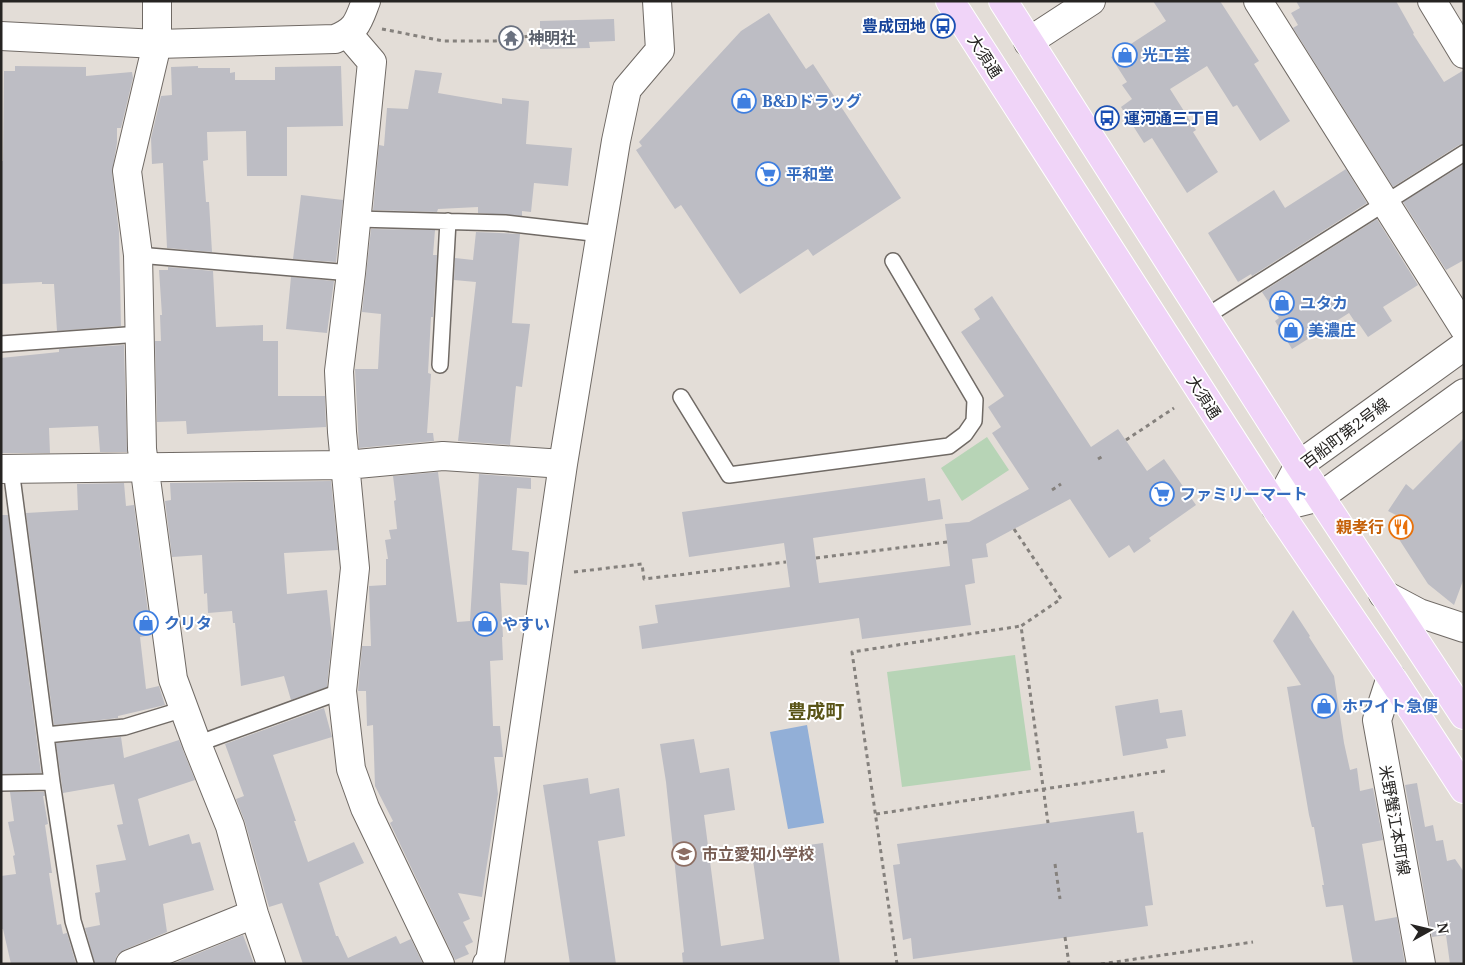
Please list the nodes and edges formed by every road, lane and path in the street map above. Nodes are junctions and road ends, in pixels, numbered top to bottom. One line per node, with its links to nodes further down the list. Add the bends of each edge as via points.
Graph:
1 (157, 1): 12 (street)
2 (657, 1): 18 (street, via 660,50 627,89)
3 (950, 1): 42 (main road, 大須通)
4 (1002, 1): 11 (main road)
5 (1091, 1): 11 (street)
6 (1258, 1): 15 (street)
7 (1432, 1): 13 (street)
8 (358, 19): 9 (path, via 388,31 443,41); 12 (street, via 335,39); 16 (street, via 372,62)
9 (537, 35)
10 (1, 36): 12 (street)
11 (1028, 42): 22 (main road)
12 (157, 44): 19 (street, via 127,171)
13 (1464, 54)
14 (1464, 153): 15 (lane)
15 (1385, 202): 22 (lane); 23 (street)
16 (357, 219): 17 (lane); 21 (street)
17 (448, 221): 18 (lane, via 505,223); 27 (lane)
18 (601, 234): 35 (street)
19 (138, 255): 21 (lane); 24 (street)
20 (893, 261): 29 (lane, via 975,400 974,420 965,434 949,446 729,475)
21 (351, 273): 34 (street, via 339,371)
22 (1204, 317): 36 (main road)
23 (1464, 328)
24 (140, 334): 25 (lane); 37 (street)
25 (1, 344)
26 (1464, 346): 36 (street, 百船町第2号線)
27 (440, 365)
28 (1464, 393): 41 (street)
29 (681, 397)
30 (1174, 408): 31 (path)
31 (1126, 440)
32 (1103, 456): 33 (path)
33 (1098, 459)
34 (346, 464): 35 (street, via 443,456); 37 (street); 52 (street, via 355,568)
35 (563, 464): 47 (street)
36 (1299, 465): 41 (main road); 42 (street, 百船町第2号線)
37 (144, 468): 38 (street); 53 (street, via 173,679)
38 (6, 469): 55 (lane)
39 (1061, 484): 40 (path)
40 (1052, 490)
41 (1320, 497): 42 (street); 48 (main road)
42 (1276, 508): 51 (main road, 大須通)
43 (1014, 529): 49 (path, via 1061,599)
44 (947, 542): 45 (path)
45 (816, 558)
46 (786, 562): 47 (path, via 644,579 642,564)
47 (547, 575): 73 (street, via 492,952)
48 (1383, 594): 50 (street, via 1419,613); 54 (main road)
49 (1021, 626): 60 (path); 62 (path, via 852,652)
50 (1464, 628)
51 (1391, 677): 61 (main road, 大須通); 77 (street, 米野蟹江本町線, via 1377,720)
52 (342, 691): 56 (lane); 72 (street, via 351,769 365,808)
53 (184, 709): 55 (lane, via 124,727); 56 (street)
54 (1464, 716)
55 (46, 735): 58 (lane)
56 (197, 744): 66 (street, via 230,826)
57 (1165, 771): 60 (path)
58 (52, 782): 59 (lane); 69 (lane, via 73,921)
59 (1, 783)
60 (1044, 789): 62 (path); 63 (path)
61 (1464, 790)
62 (876, 814): 74 (path)
63 (1048, 823)
64 (1055, 864): 65 (path)
65 (1060, 899)
66 (254, 914): 70 (street); 71 (street)
67 (1065, 937): 75 (path)
68 (1253, 942): 76 (path)
69 (86, 964)
70 (130, 964)
71 (271, 964)
72 (440, 964)
73 (487, 964)
74 (897, 964)
75 (1069, 964)
76 (1101, 964)
77 (1420, 964)

